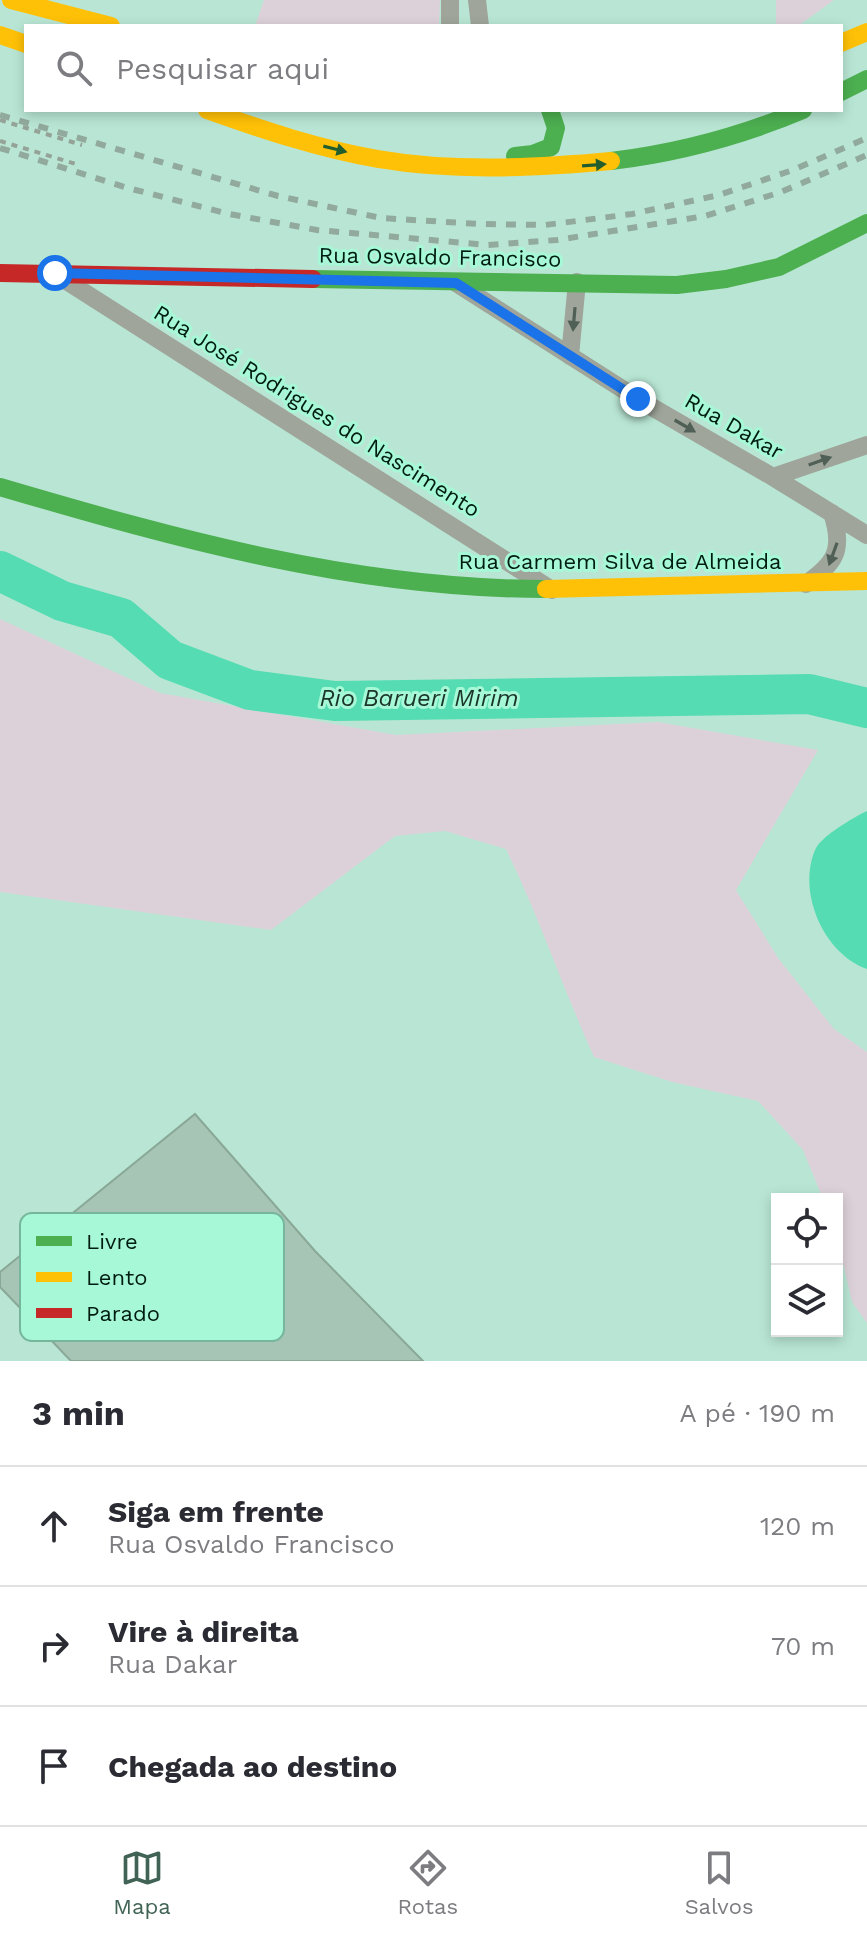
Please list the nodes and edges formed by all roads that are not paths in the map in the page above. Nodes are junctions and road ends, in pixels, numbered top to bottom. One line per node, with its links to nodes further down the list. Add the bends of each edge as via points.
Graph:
1 (11, 0): 4 (main road)
2 (450, 0): 5 (street)
3 (477, 0): 6 (street)
4 (103, 24)
5 (450, 24)
6 (480, 24)
7 (867, 32): 9 (main road)
8 (0, 35): 10 (main road)
9 (843, 42)
10 (24, 43)
11 (867, 79): 12 (main road)
12 (843, 91)
13 (213, 112): 17 (main road)
14 (287, 112): 17 (main road)
15 (552, 112): 18 (main road, via 557,133 551,147)
16 (799, 112): 18 (main road, one-way to 16, via 608,164 681,151)
17 (294, 139): 18 (main road, one-way to 18, via 361,156)
18 (460, 166)
19 (867, 223): 22 (main road, Rua Osvaldo Francisco, via 779,267 726,279 677,285)
20 (0, 273): 21 (main road, Rua Osvaldo Francisco)
21 (55, 273): 23 (main road, Rua Osvaldo Francisco); 32 (street, Rua José Rodrigues do Nascimento)
22 (577, 282): 23 (main road, Rua Osvaldo Francisco); 24 (street, one-way to 24)
23 (456, 283): 24 (street, Rua Dakar)
24 (570, 356): 26 (street, Rua Dakar, one-way to 26)
25 (867, 445): 26 (street, one-way to 25)
26 (773, 477): 28 (street, Rua Dakar)
27 (0, 487): 32 (main road, Rua Carmem Silva de Almeida, via 145,528 350,574 431,585)
28 (832, 513): 29 (street, Rua Dakar); 31 (street, one-way to 31, via 838,530 834,557 827,569)
29 (867, 535)
30 (867, 581): 31 (main road, Rua Carmem Silva de Almeida)
31 (805, 584): 32 (main road, Rua Carmem Silva de Almeida)
32 (552, 590)

